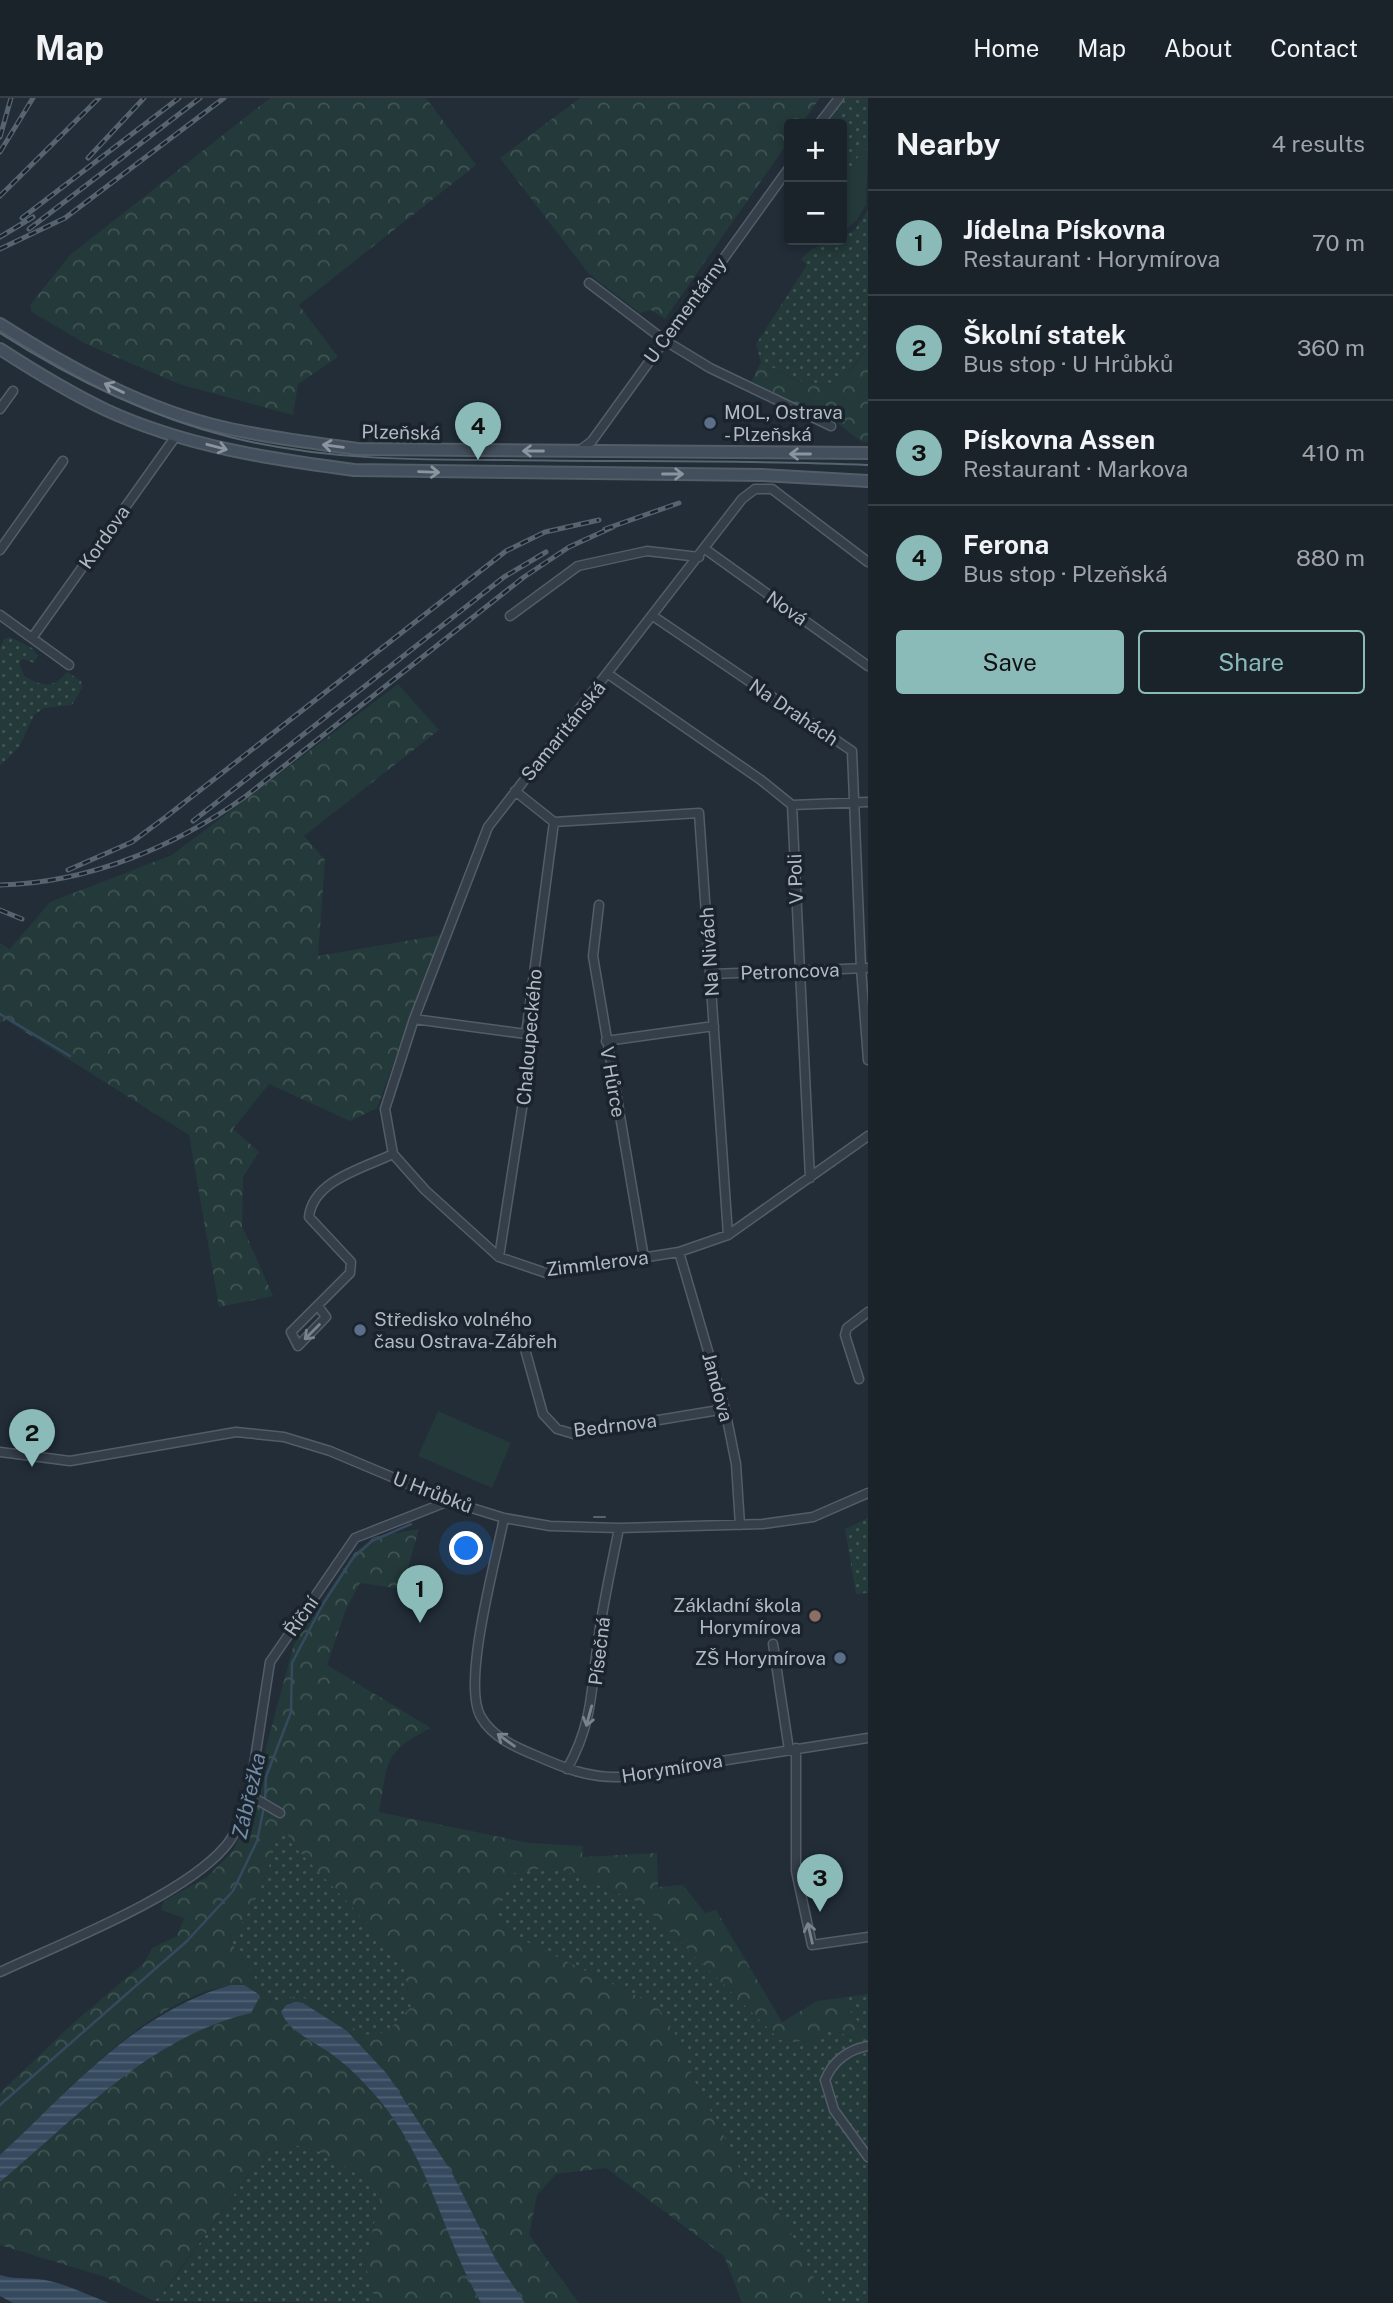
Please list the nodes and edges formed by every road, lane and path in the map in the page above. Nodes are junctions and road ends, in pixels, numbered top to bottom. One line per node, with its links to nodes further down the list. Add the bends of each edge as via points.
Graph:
1 (839, 98): 2 (street)
2 (823, 119)
3 (784, 174): 6 (street, U Cementárny)
4 (589, 283): 6 (street)
5 (0, 324): 12 (main road, Plzeňská, one-way to 5, via 358,449 226,428 118,390)
6 (664, 340): 10 (street, via 710,368); 12 (street, U Cementárny, via 589,444)
7 (0, 349): 11 (main road, Plzeňská, via 107,411)
8 (13, 391): 9 (street)
9 (0, 409)
10 (831, 426)
11 (176, 436): 15 (main road, Plzeňská, one-way to 15, via 236,452 354,470 762,475); 22 (street, Kordova)
12 (579, 451): 13 (main road, Plzeňská, one-way to 12)
13 (868, 453)
14 (63, 461): 16 (street)
15 (868, 481)
16 (0, 550)
17 (702, 553): 18 (street, Samaritánská, via 742,499 755,489 772,489); 20 (street, via 647,551 578,566); 21 (street, Samaritánská); 23 (street, Nová)
18 (868, 562)
19 (0, 615): 22 (street)
20 (510, 616)
21 (653, 616): 25 (street, Samaritánská); 28 (street, Na Drahách, via 852,751)
22 (32, 638): 24 (street)
23 (867, 663)
24 (69, 665)
25 (608, 674): 26 (street, Samaritánská); 29 (street)
26 (515, 791): 30 (street); 35 (street, Samaritánská, via 488,827)
27 (868, 802): 28 (street)
28 (853, 803): 29 (street); 32 (street, Na Drahách)
29 (792, 805): 33 (street, V Poli)
30 (554, 822): 34 (street, Na Nivách, via 699,813); 37 (street, Chaloupeckého)
31 (600, 905): 38 (street, V Hůrce, via 593,956)
32 (864, 968): 33 (street, Petroncova); 39 (street, Na Drahách)
33 (798, 969): 34 (street, Petroncova); 43 (street, V Poli)
34 (712, 974): 36 (street, Na Nivách)
35 (414, 1019): 37 (street); 42 (street, via 385,1109)
36 (714, 1026): 38 (street); 44 (street, Na Nivách)
37 (526, 1034): 46 (street, Chaloupeckého, via 532,1048)
38 (606, 1041): 47 (street, V Hůrce)
39 (868, 1060)
40 (865, 1138): 41 (street); 43 (street, Zimmlerova)
41 (868, 1149)
42 (393, 1154): 46 (street, Zimmlerova, via 425,1190); 48 (street, via 328,1185 310,1206 309,1217 351,1262 350,1273)
43 (810, 1178): 44 (street, Zimmlerova)
44 (729, 1235): 45 (street, Zimmlerova)
45 (678, 1252): 47 (street, Zimmlerova); 52 (street, Jandova)
46 (499, 1257): 47 (street, Zimmlerova, via 546,1273)
47 (644, 1258)
48 (318, 1306): 48 (street, one-way to 48, via 327,1317 298,1346 291,1332)
49 (868, 1312): 51 (street, via 847,1328 845,1335)
50 (523, 1342): 52 (street, Bedrnova, via 543,1414 557,1429 575,1434)
51 (859, 1379)
52 (725, 1409): 57 (street, Jandova, via 736,1464)
53 (0, 1452): 55 (street, U Hrůbků, via 70,1461 236,1432 284,1437 330,1451)
54 (868, 1493): 57 (street, U Hrůbků, via 813,1517)
55 (449, 1501): 56 (street, U Hrůbků); 63 (street, Říční, via 355,1538 270,1662)
56 (504, 1518): 58 (street, U Hrůbků, via 550,1526); 62 (street, Horymírova, one-way to 56, via 512,1746 489,1727 475,1706 472,1678)
57 (740, 1525): 58 (street, U Hrůbků)
58 (619, 1528): 62 (street, Písečná, one-way to 62, via 598,1636 592,1707 581,1746)
59 (773, 1644): 61 (street)
60 (868, 1738): 61 (street, Horymírova)
61 (792, 1749): 62 (street, Horymírova, via 619,1777 589,1776); 65 (street, one-way to 61, via 812,1945 796,1871)
62 (568, 1769)
63 (253, 1797): 64 (street); 66 (street, Říční, via 226,1847 200,1871 133,1909)
64 (280, 1812)
65 (868, 1937)
66 (0, 1972)
67 (868, 2046): 68 (street, via 841,2057 825,2081 834,2110)
68 (868, 2157)

